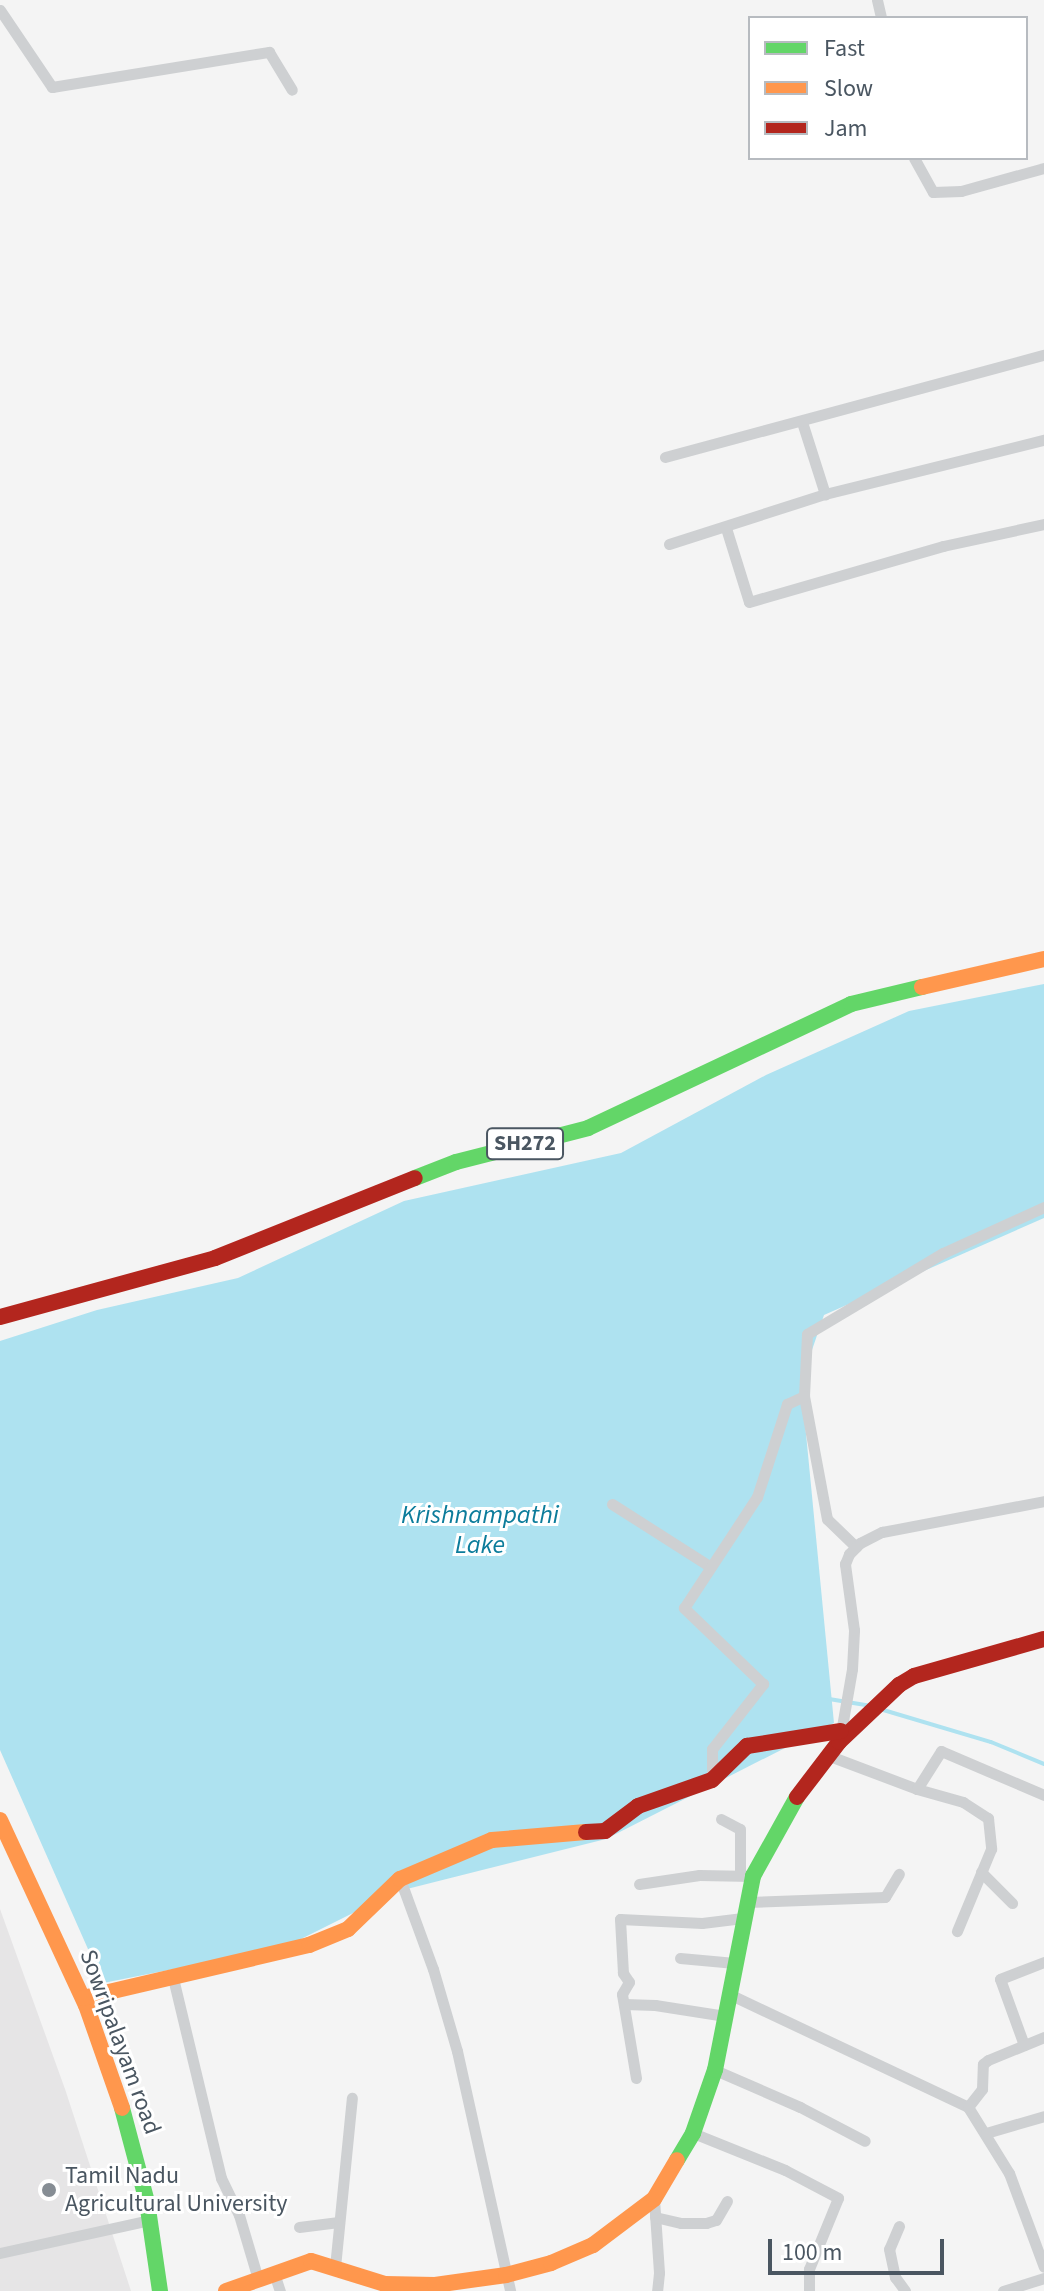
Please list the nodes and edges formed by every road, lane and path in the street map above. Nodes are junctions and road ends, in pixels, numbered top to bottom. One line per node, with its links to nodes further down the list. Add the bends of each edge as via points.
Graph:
1 (0, 10): 2 (street, via 52,87 269,52)
2 (292, 90)
3 (915, 160): 4 (street, via 933,192 961,191)
4 (1044, 168)
5 (1044, 355): 6 (street)
6 (802, 422): 8 (street); 9 (street)
7 (1044, 440): 9 (street)
8 (665, 457)
9 (825, 494): 11 (street)
10 (1044, 524): 11 (street, via 943,546 749,602)
11 (726, 528): 12 (street)
12 (669, 544)
13 (1044, 959): 15 (street, SH272, via 851,1004 588,1128 456,1162 215,1258)
14 (1044, 1207): 16 (street, via 943,1253 807,1334)
15 (0, 1317)
16 (804, 1396): 19 (street, via 827,1519); 20 (street, via 787,1404 757,1497)
17 (1044, 1501): 19 (street, via 882,1532)
18 (612, 1504): 20 (street)
19 (856, 1547): 22 (street, via 845,1564 854,1630)
20 (711, 1567): 24 (street, via 684,1608 763,1684 712,1749)
21 (1044, 1639): 22 (street, via 914,1676)
22 (845, 1729): 23 (street); 24 (street, via 747,1746)
23 (827, 1755): 25 (street); 31 (street)
24 (712, 1780): 32 (street, via 638,1806 605,1831 492,1840)
25 (917, 1789): 26 (street, via 941,1751); 29 (street, via 963,1802 988,1818 991,1849)
26 (1044, 1795)
27 (721, 1819): 31 (street, via 740,1829)
28 (0, 1820): 42 (street, Sowripalayam road)
29 (981, 1872): 34 (street); 36 (street)
30 (899, 1874): 35 (street, via 885,1897)
31 (747, 1875): 33 (street); 35 (street)
32 (400, 1879): 40 (street, via 348,1929 278,1954); 68 (street, via 457,2051)
33 (639, 1884)
34 (1012, 1903)
35 (745, 1910): 39 (street); 43 (street, via 702,1923 620,1919 623,1973 629,1982 622,1994)
36 (957, 1931)
37 (680, 1958): 39 (street)
38 (1044, 1962): 46 (street, via 1000,1979)
39 (735, 1963): 41 (street)
40 (173, 1978): 42 (street); 65 (street, via 221,2178)
41 (729, 1994): 44 (street); 50 (street)
42 (83, 1998): 58 (street, Sowripalayam road, via 118,2093)
43 (624, 2004): 44 (street); 48 (street)
44 (725, 2016): 47 (street)
45 (1044, 2037): 46 (street)
46 (1024, 2045): 50 (street, via 983,2064 982,2089)
47 (715, 2070): 52 (street); 54 (street)
48 (636, 2078)
49 (352, 2098): 59 (street)
50 (968, 2107): 53 (street)
51 (1044, 2116): 53 (street)
52 (693, 2133): 55 (street); 73 (street, via 838,2198 809,2269)
53 (986, 2133): 64 (street, via 1009,2173)
54 (865, 2141)
55 (654, 2199): 57 (street); 68 (street, via 593,2245)
56 (727, 2201): 57 (street, via 716,2220 706,2223)
57 (655, 2217): 72 (street)
58 (150, 2220): 62 (street); 69 (street, Sowripalayam road)
59 (339, 2222): 61 (street); 63 (street)
60 (899, 2226): 74 (street, via 889,2249 895,2277)
61 (299, 2227)
62 (0, 2253)
63 (335, 2267): 65 (street, via 311,2261); 67 (street)
64 (1044, 2267)
65 (266, 2276): 70 (street); 71 (street)
66 (1044, 2278): 75 (street)
67 (356, 2283): 68 (street)
68 (508, 2283)
69 (160, 2291)
70 (226, 2291)
71 (280, 2291)
72 (657, 2291)
73 (809, 2291)
74 (905, 2291)
75 (1003, 2291)

